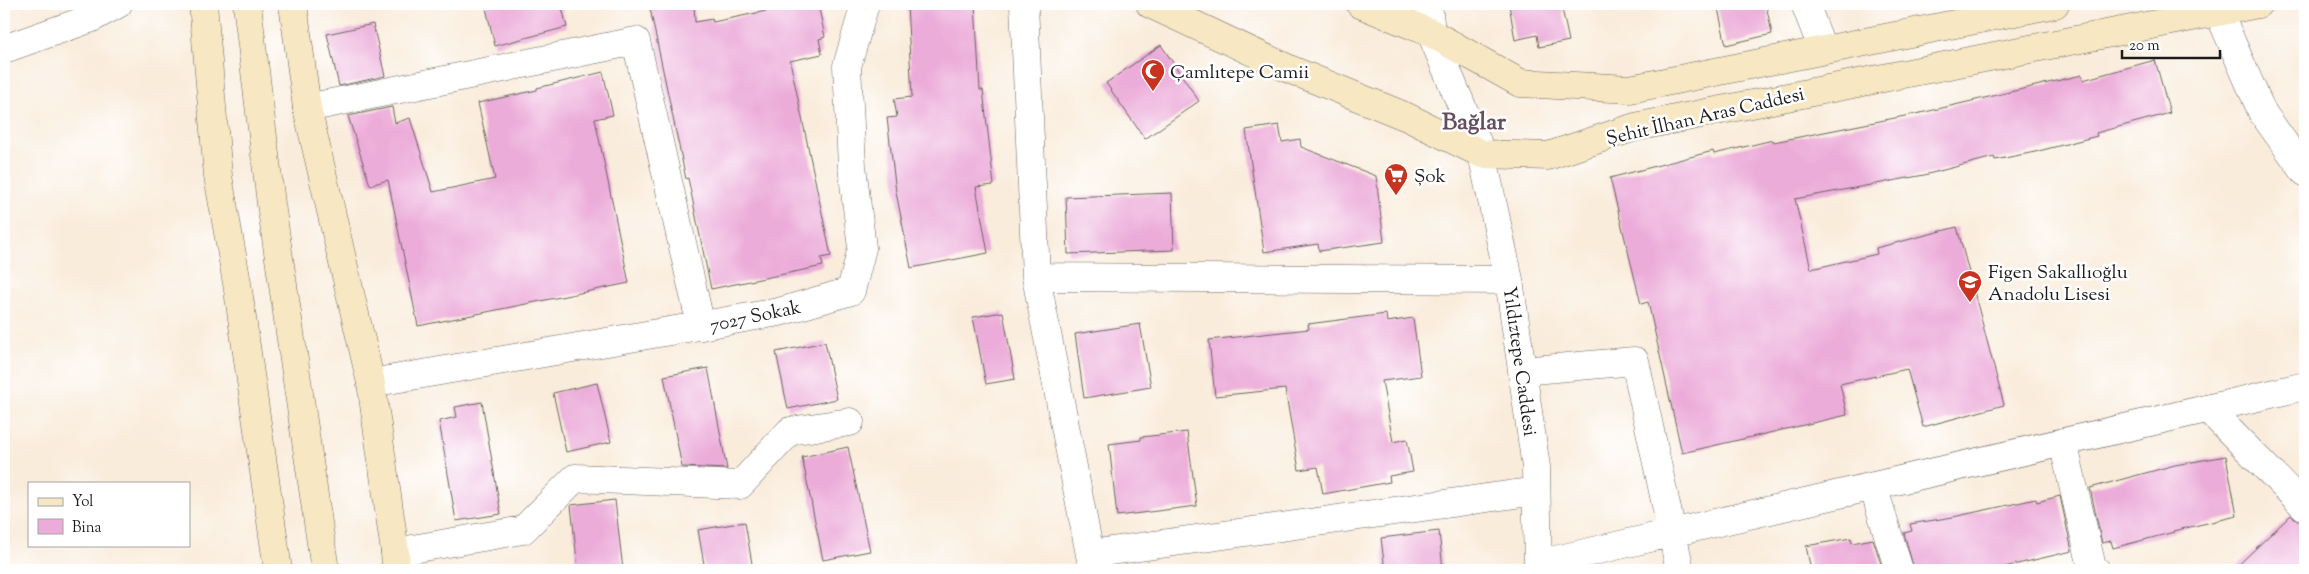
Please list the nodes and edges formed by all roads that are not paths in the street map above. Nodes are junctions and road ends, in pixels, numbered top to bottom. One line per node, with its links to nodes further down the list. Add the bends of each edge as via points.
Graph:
1 (118, 4): 15 (street, via 92,18)
2 (203, 4): 37 (main road, via 218,176 237,284)
3 (247, 4): 38 (main road, via 271,204)
4 (294, 4): 17 (main road)
5 (865, 4): 22 (street, 7027 Sokak, via 847,66 852,166 862,248 851,292 779,312)
6 (1024, 4): 20 (street)
7 (1150, 4): 18 (main road, Şehit İlhan Aras Caddesi, via 1288,69 1407,117)
8 (1360, 4): 14 (main road, Şehit İlhan Aras Caddesi)
9 (1428, 4): 14 (street, Yıldıztepe Caddesi)
10 (1805, 4): 16 (street)
11 (2055, 4): 16 (main road, Şehit İlhan Aras Caddesi)
12 (2258, 4): 13 (main road, Şehit İlhan Aras Caddesi)
13 (2216, 8): 18 (main road, Şehit İlhan Aras Caddesi, via 1635,127 1548,156); 19 (street, via 2262,112)
14 (1431, 33): 16 (main road, Şehit İlhan Aras Caddesi, via 1520,83 1630,89); 18 (street, Yıldıztepe Caddesi)
15 (4, 49)
16 (1824, 50)
17 (306, 108): 22 (street, via 636,41); 24 (main road)
18 (1482, 154): 21 (street, Yıldıztepe Caddesi)
19 (2305, 172)
20 (1036, 277): 21 (street); 34 (street)
21 (1509, 280): 23 (street, Yıldıztepe Caddesi)
22 (701, 326): 24 (street, 7027 Sokak)
23 (1522, 371): 30 (street, Yıldıztepe Caddesi, via 1536,466); 32 (street, via 1635,362)
24 (371, 383): 33 (main road)
25 (2305, 386): 26 (street)
26 (2208, 409): 28 (street); 31 (street)
27 (850, 422): 33 (street, via 790,431 740,485 575,478 523,530)
28 (2063, 442): 29 (street); 36 (street)
29 (1873, 486): 32 (street); 40 (street)
30 (1536, 490): 34 (street); 35 (street, Yıldıztepe Caddesi)
31 (2305, 507)
32 (1672, 532): 35 (street); 39 (street)
33 (396, 561)
34 (1092, 562)
35 (1538, 567)
36 (2089, 569)
37 (278, 570)
38 (325, 570)
39 (1680, 570)
40 (1898, 570)

